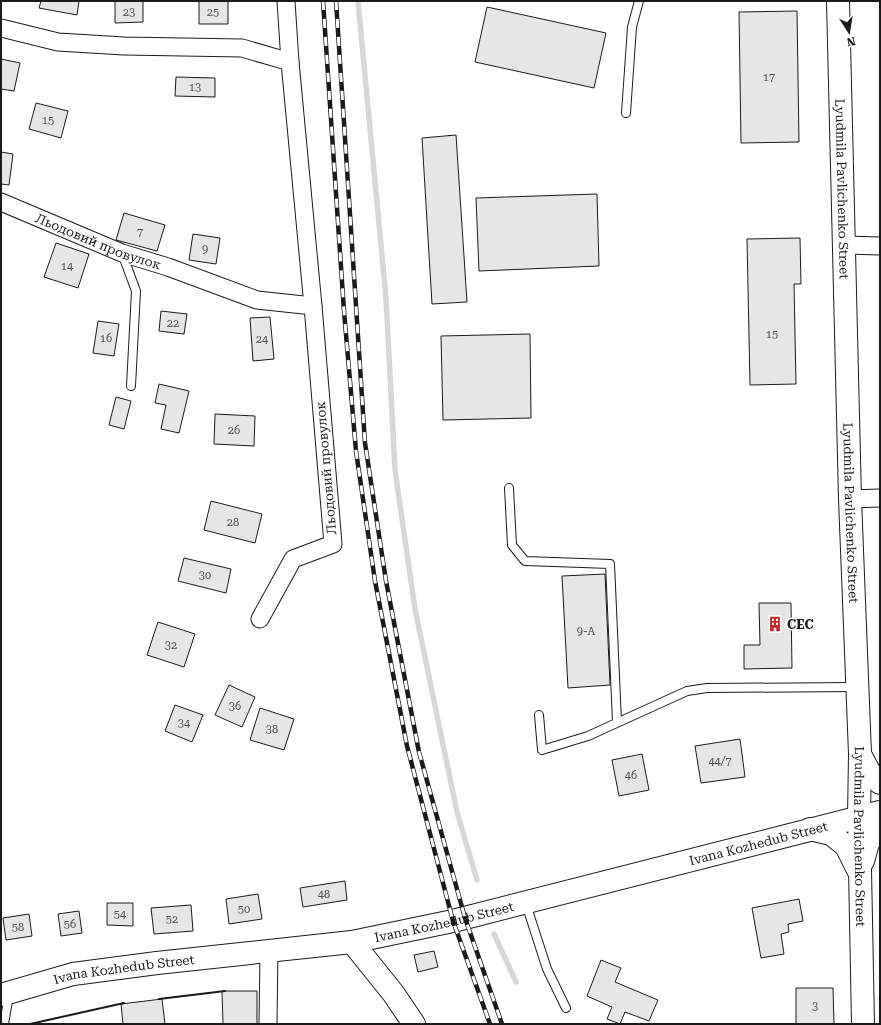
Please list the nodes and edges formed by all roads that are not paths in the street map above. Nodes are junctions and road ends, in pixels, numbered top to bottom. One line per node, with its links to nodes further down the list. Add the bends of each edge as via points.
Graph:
1 (286, 1): 5 (street, Льодовий провулок)
2 (639, 1): 6 (lane, via 632,26)
3 (838, 1): 8 (main road, Lyudmila Pavlichenko Street)
4 (1, 28): 5 (street, via 58,42 242,48)
5 (290, 62): 11 (street, Льодовий провулок)
6 (626, 113)
7 (1, 202): 10 (street, Льодовий провулок)
8 (844, 245): 9 (street); 15 (main road, Lyudmila Pavlichenko Street)
9 (880, 246)
10 (122, 253): 11 (street, Льодовий провулок, via 257,300); 12 (lane, via 136,291)
11 (313, 306): 16 (street, Льодовий провулок, via 333,544 293,559)
12 (131, 386)
13 (509, 488): 19 (lane, via 512,545 525,561 610,564)
14 (880, 498): 15 (street)
15 (850, 499): 17 (main road, Lyudmila Pavlichenko Street)
16 (260, 619)
17 (857, 687): 19 (lane, via 707,688 687,691); 20 (main road, Lyudmila Pavlichenko Street, via 860,754)
18 (539, 715): 19 (lane, via 542,750 588,736)
19 (617, 722)
20 (870, 781): 22 (main road, Lyudmila Pavlichenko Street); 24 (main road, via 831,816)
21 (880, 812): 22 (main road, Ivana Kozhedub Street)
22 (859, 817): 24 (main road, Ivana Kozhedub Street); 25 (main road, Lyudmila Pavlichenko Street)
23 (880, 825): 25 (main road, via 868,843)
24 (810, 830): 25 (main road, via 831,834 846,846); 26 (main road, Ivana Kozhedub Street)
25 (860, 874): 34 (main road, Lyudmila Pavlichenko Street)
26 (526, 903): 27 (main road, Ivana Kozhedub Street); 30 (lane, via 547,969)
27 (352, 942): 28 (main road, Ivana Kozhedub Street); 33 (main road)
28 (269, 950): 29 (main road, Ivana Kozhedub Street, via 73,974); 32 (street)
29 (5, 994): 31 (lane)
30 (566, 1008)
31 (4, 1024)
32 (268, 1024)
33 (414, 1024)
34 (863, 1024)

